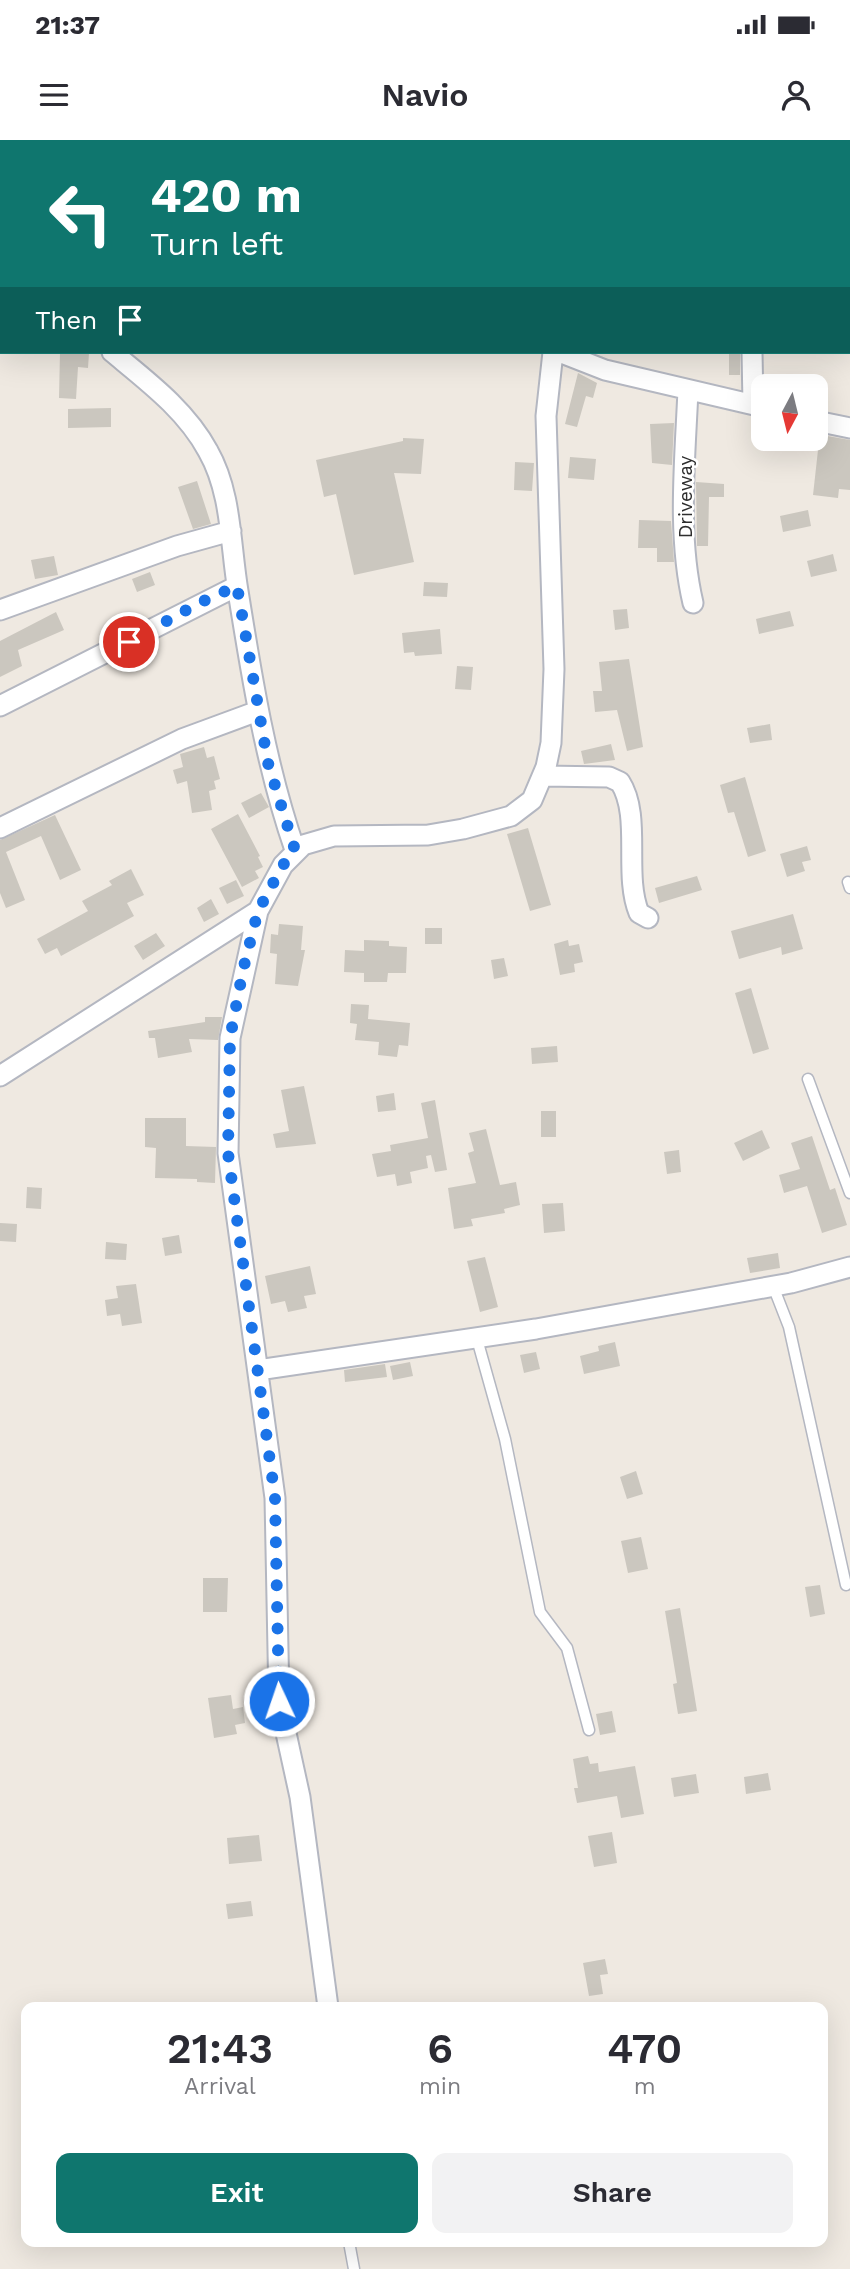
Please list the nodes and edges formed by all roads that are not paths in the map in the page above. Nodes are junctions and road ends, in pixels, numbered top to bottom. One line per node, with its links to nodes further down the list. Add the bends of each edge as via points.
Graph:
1 (114, 354): 10 (street, via 181,415 208,450 219,474)
2 (554, 354): 16 (street, via 547,461 554,669 551,743)
3 (564, 354): 6 (street, via 605,370)
4 (752, 354): 5 (street)
5 (754, 374)
6 (688, 390): 7 (street); 12 (street, Driveway, via 684,488 687,576)
7 (751, 404)
8 (828, 423): 9 (street)
9 (850, 428)
10 (231, 531): 11 (street); 13 (street)
11 (237, 586): 14 (street); 15 (street)
12 (693, 603)
13 (0, 610)
14 (0, 706)
15 (258, 711): 17 (street, via 182,738); 18 (street, via 268,763)
16 (542, 776): 18 (street, via 522,811 497,821 428,835 321,837); 20 (street, via 610,777 620,782 629,800 634,897 639,913)
17 (0, 828)
18 (295, 850): 19 (street)
19 (258, 911): 21 (street); 27 (street, via 230,1038 227,1113 228,1153)
20 (648, 918)
21 (0, 1076)
22 (808, 1079): 23 (lane)
23 (850, 1193)
24 (850, 1267): 25 (street)
25 (773, 1286): 26 (street); 28 (lane, via 789,1327)
26 (477, 1339): 27 (street); 29 (lane, via 505,1439 541,1612 567,1648)
27 (258, 1370): 30 (street, via 275,1498 279,1701 300,1797)
28 (846, 1585)
29 (589, 1730)
30 (327, 2002)
31 (350, 2247): 32 (lane)
32 (354, 2269)

